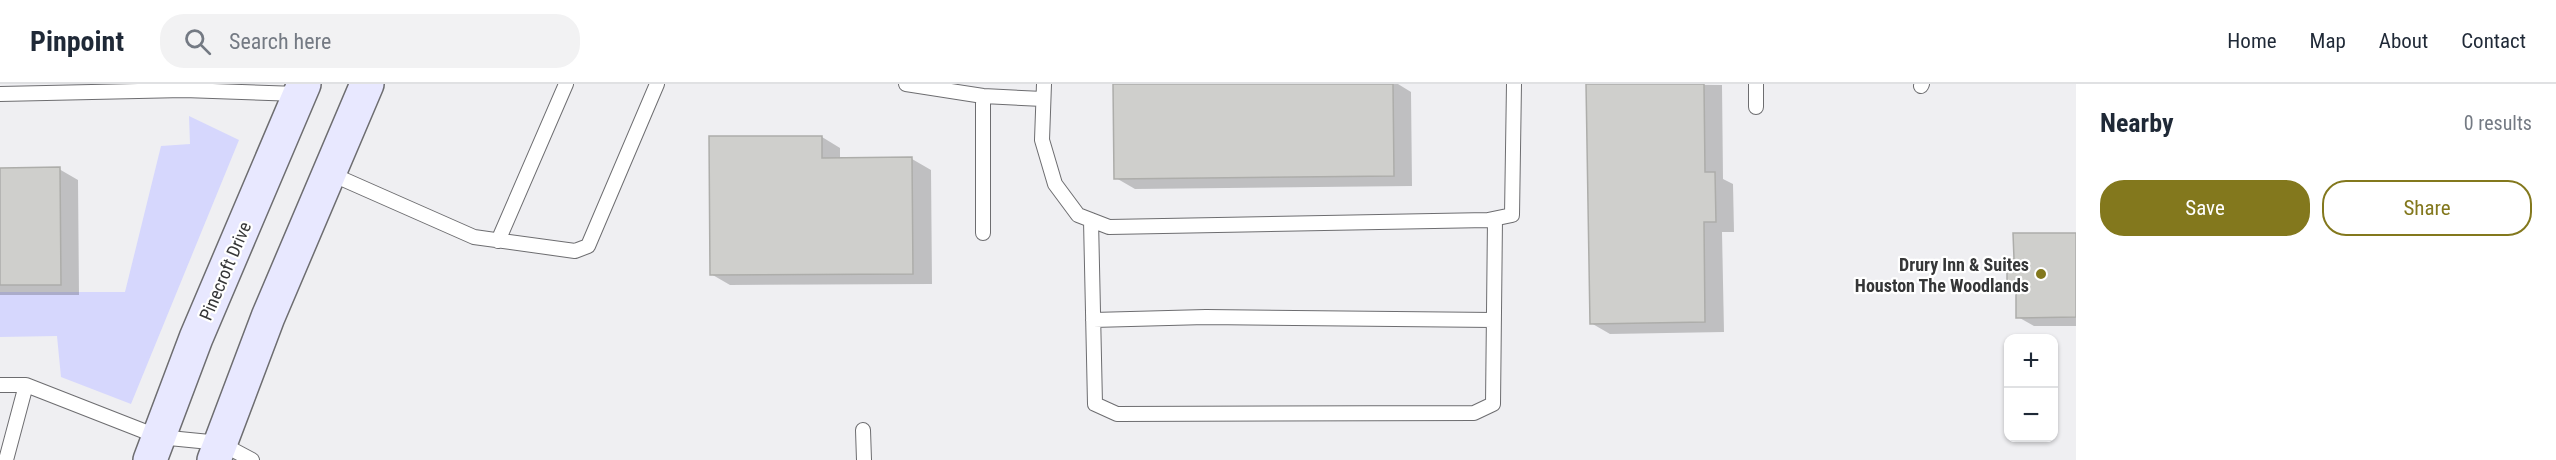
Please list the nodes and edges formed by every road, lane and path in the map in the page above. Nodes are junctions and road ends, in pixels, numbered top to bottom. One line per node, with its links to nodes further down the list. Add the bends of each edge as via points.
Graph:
1 (367, 84): 15 (street)
2 (566, 84): 19 (lane)
3 (657, 84): 19 (lane, via 588,246 575,251)
4 (906, 84): 12 (lane)
5 (1044, 84): 13 (lane)
6 (1514, 84): 16 (lane, via 1512,216)
7 (1756, 84): 14 (lane)
8 (184, 87): 9 (lane); 10 (lane)
9 (18, 89): 11 (lane)
10 (302, 89): 25 (street, Pinecroft Drive, via 196,338)
11 (0, 94)
12 (983, 96): 13 (lane); 18 (lane)
13 (1043, 99): 17 (lane, via 1042,140 1055,183 1078,215)
14 (1756, 107)
15 (329, 173): 19 (lane, via 474,237); 26 (street)
16 (1495, 219): 17 (lane, via 1110,227); 20 (lane)
17 (1091, 220): 21 (lane)
18 (983, 233)
19 (498, 241)
20 (1494, 320): 21 (lane, via 1206,317); 21 (lane, via 1493,405 1474,413 1141,414 1117,414 1095,404)
21 (1093, 321)
22 (0, 385): 23 (lane)
23 (26, 385): 25 (lane); 27 (lane)
24 (863, 430): 29 (lane)
25 (155, 448): 26 (lane)
26 (217, 452): 28 (lane)
27 (6, 460)
28 (252, 460)
29 (864, 460)

